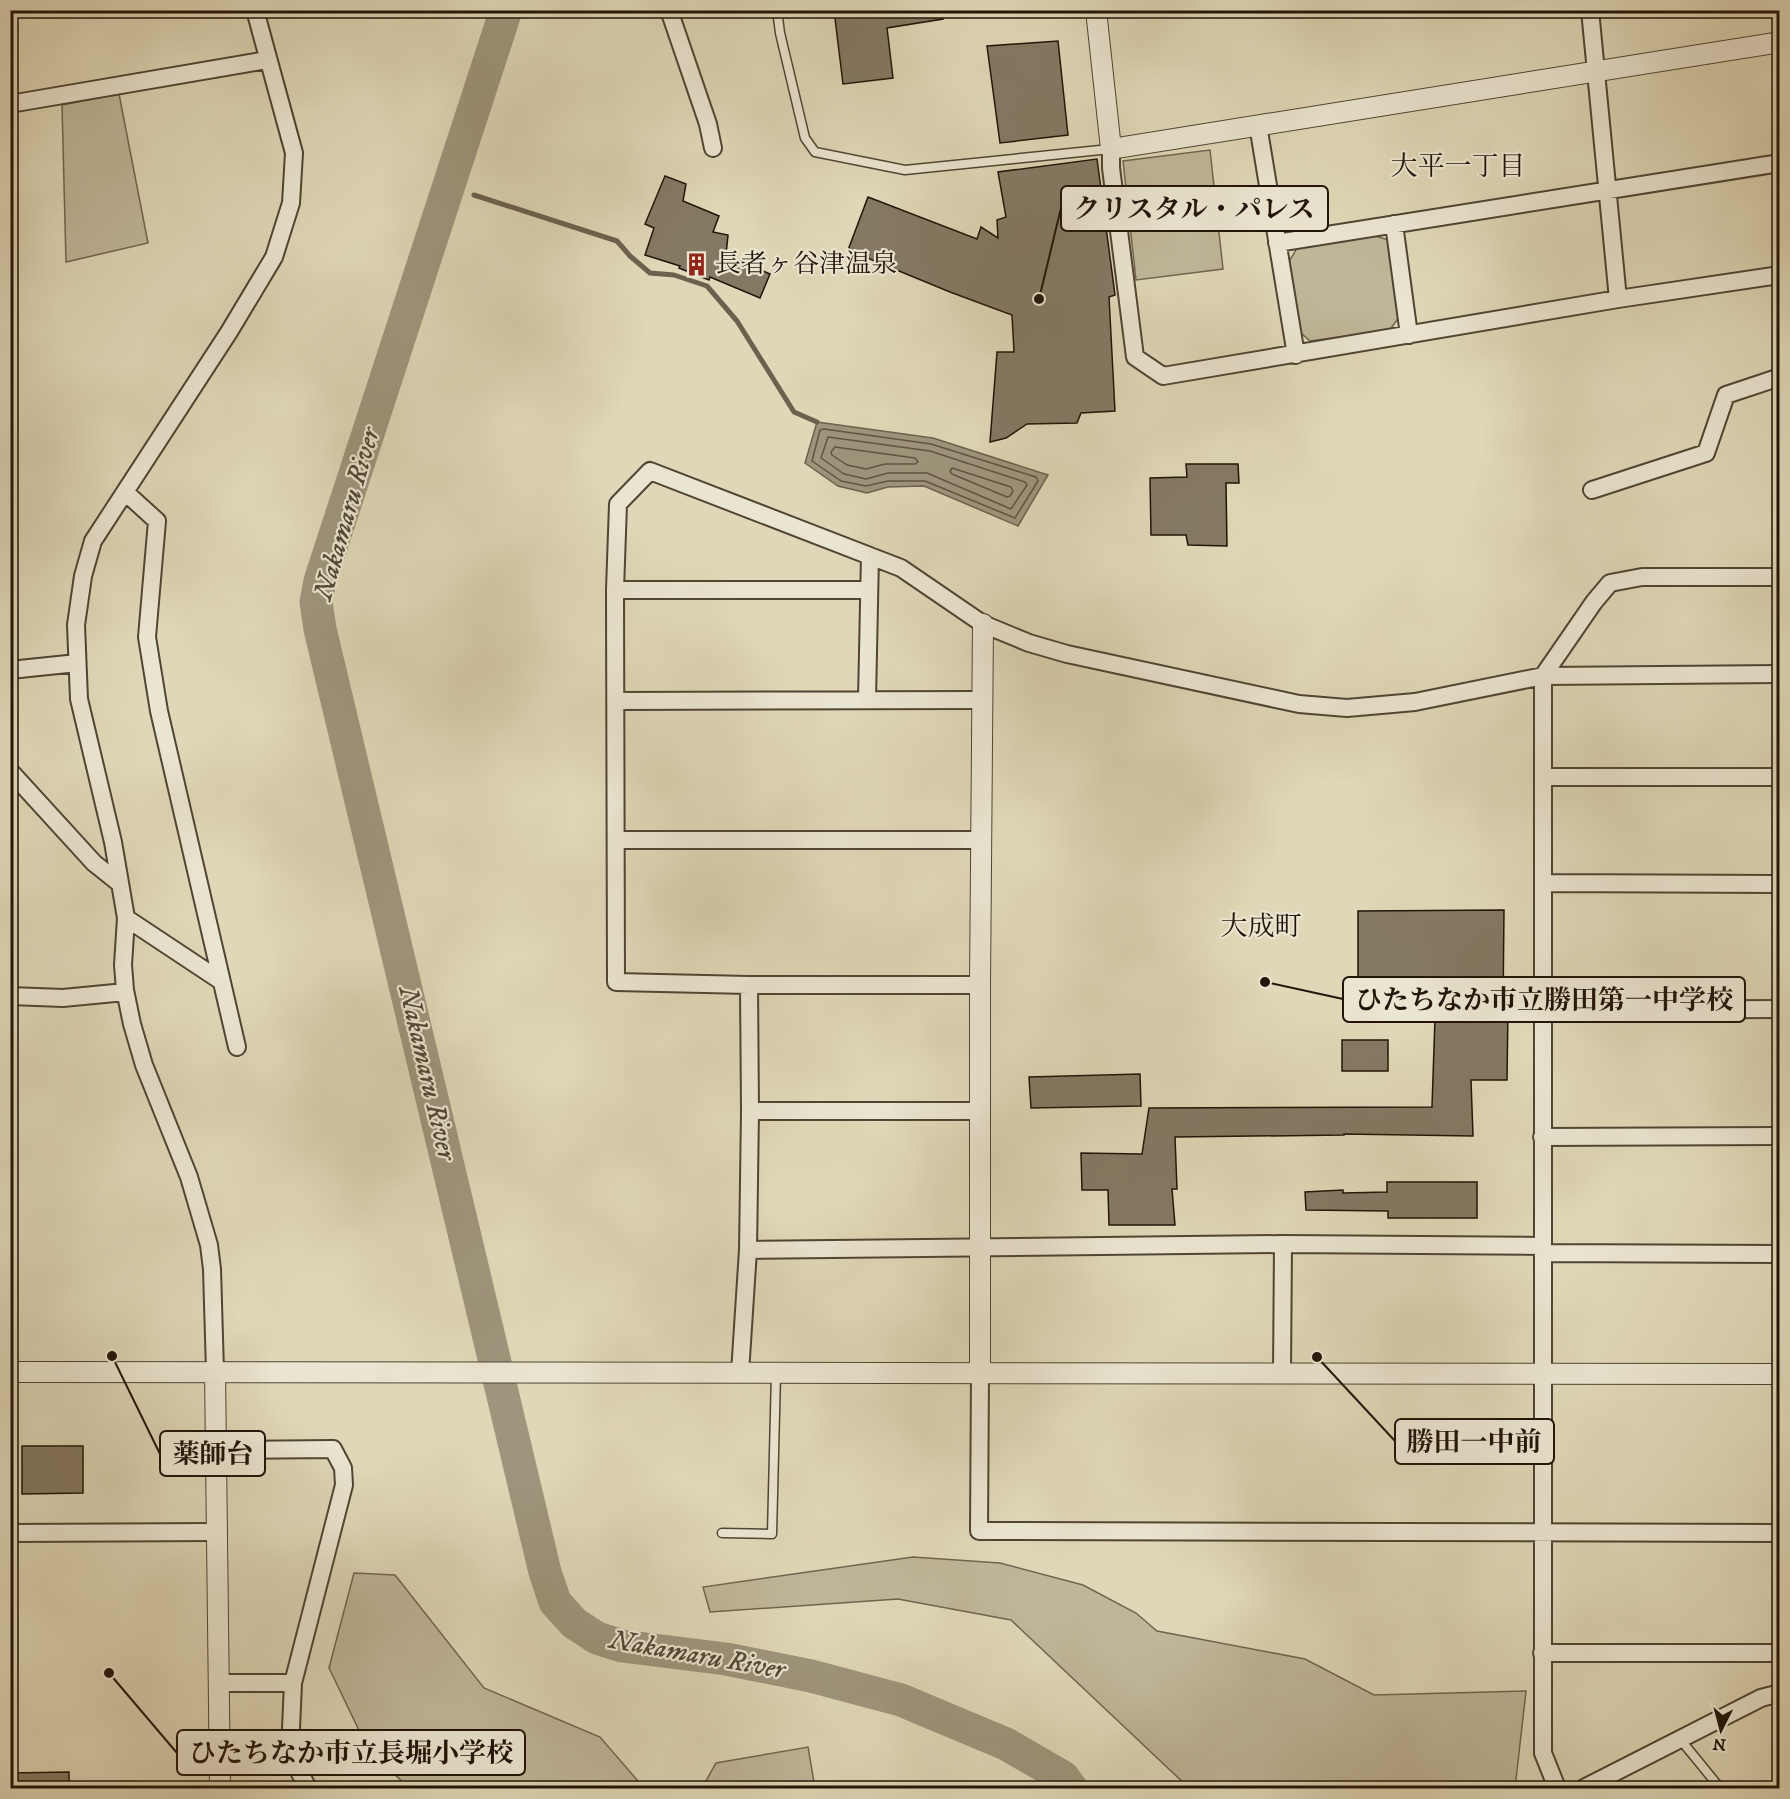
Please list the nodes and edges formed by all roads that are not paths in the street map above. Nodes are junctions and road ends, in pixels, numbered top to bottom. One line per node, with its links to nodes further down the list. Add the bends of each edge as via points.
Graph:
1 (255, 10): 7 (street)
2 (669, 10): 11 (street)
3 (777, 10): 12 (lane, via 805,138 815,152 905,170)
4 (1096, 10): 12 (street)
5 (1590, 10): 8 (street)
6 (1779, 42): 8 (street)
7 (267, 60): 9 (street); 23 (street, via 294,153 291,203 274,257)
8 (1595, 72): 10 (street); 14 (street)
9 (10, 104)
10 (1258, 125): 12 (street); 16 (street)
11 (713, 148)
12 (1111, 149): 20 (street, via 1135,357 1163,376)
13 (1779, 163): 14 (street)
14 (1608, 190): 15 (street); 18 (street)
15 (1394, 224): 16 (street); 19 (street)
16 (1277, 243): 20 (street)
17 (1779, 275): 18 (street)
18 (1618, 299): 19 (street)
19 (1409, 335): 20 (street)
20 (1296, 355)
21 (1779, 377): 22 (street, via 1726,394 1706,453)
22 (1592, 490)
23 (125, 492): 29 (street, via 93,541 83,576 76,625); 45 (street, via 157,521 147,637 159,711)
24 (870, 556): 26 (street, via 650,471 618,504); 27 (street); 28 (street, via 901,568)
25 (1779, 577): 32 (street, via 1642,577 1610,583)
26 (615, 590): 27 (street); 35 (street)
27 (869, 590): 33 (street)
28 (983, 624): 32 (street, via 1067,654 1309,705 1347,708 1415,702); 34 (street)
29 (77, 663): 30 (street); 42 (street, via 79,699 113,842)
30 (10, 670)
31 (1779, 674): 32 (street)
32 (1543, 676): 37 (street)
33 (867, 700): 34 (street); 35 (street)
34 (981, 700): 40 (street)
35 (616, 701): 39 (street)
36 (10, 771): 42 (street, via 94,863)
37 (1544, 777): 38 (street); 41 (street)
38 (1779, 777)
39 (616, 840): 40 (street); 46 (street, via 616,982)
40 (981, 840): 47 (street)
41 (1543, 883): 43 (street); 50 (street)
42 (119, 884): 44 (street)
43 (1779, 884)
44 (126, 918): 45 (street); 48 (street)
45 (221, 981): 52 (street)
46 (748, 985): 47 (street); 54 (street)
47 (980, 985): 53 (street)
48 (125, 992): 49 (street, via 63,999); 62 (street, via 144,1065 189,1177 209,1245)
49 (10, 996)
50 (1542, 1010): 51 (street); 56 (street)
51 (1779, 1010)
52 (237, 1047)
53 (981, 1111): 54 (street); 58 (street)
54 (750, 1112): 59 (street)
55 (1779, 1136): 56 (street)
56 (1542, 1137): 60 (street)
57 (1283, 1244): 58 (street); 60 (street); 67 (street)
58 (979, 1249): 59 (street); 66 (street)
59 (748, 1250): 64 (street)
60 (1543, 1250): 61 (street); 68 (street)
61 (1779, 1254)
62 (215, 1371): 63 (street); 64 (street); 70 (street)
63 (10, 1372)
64 (741, 1373): 65 (street)
65 (776, 1373): 66 (street); 73 (lane, via 772,1534)
66 (980, 1373): 67 (street); 75 (street, via 979,1531)
67 (1282, 1373): 68 (street)
68 (1543, 1373): 69 (street); 75 (street)
69 (1779, 1374)
70 (217, 1450): 71 (street); 79 (street, via 333,1449 343,1468 344,1485)
71 (218, 1532): 72 (street); 78 (street)
72 (10, 1533)
73 (722, 1533)
74 (1779, 1533): 75 (street)
75 (1542, 1534): 76 (street)
76 (1542, 1653): 77 (street); 85 (street, via 1543,1753)
77 (1779, 1653)
78 (219, 1683): 79 (street); 83 (street)
79 (293, 1683): 84 (street, via 296,1766)
80 (1779, 1693): 81 (street, via 1761,1698)
81 (1680, 1739): 82 (street); 87 (lane)
82 (1606, 1784): 86 (street)
83 (220, 1788)
84 (308, 1788)
85 (1557, 1788)
86 (1584, 1788)
87 (1720, 1788)

